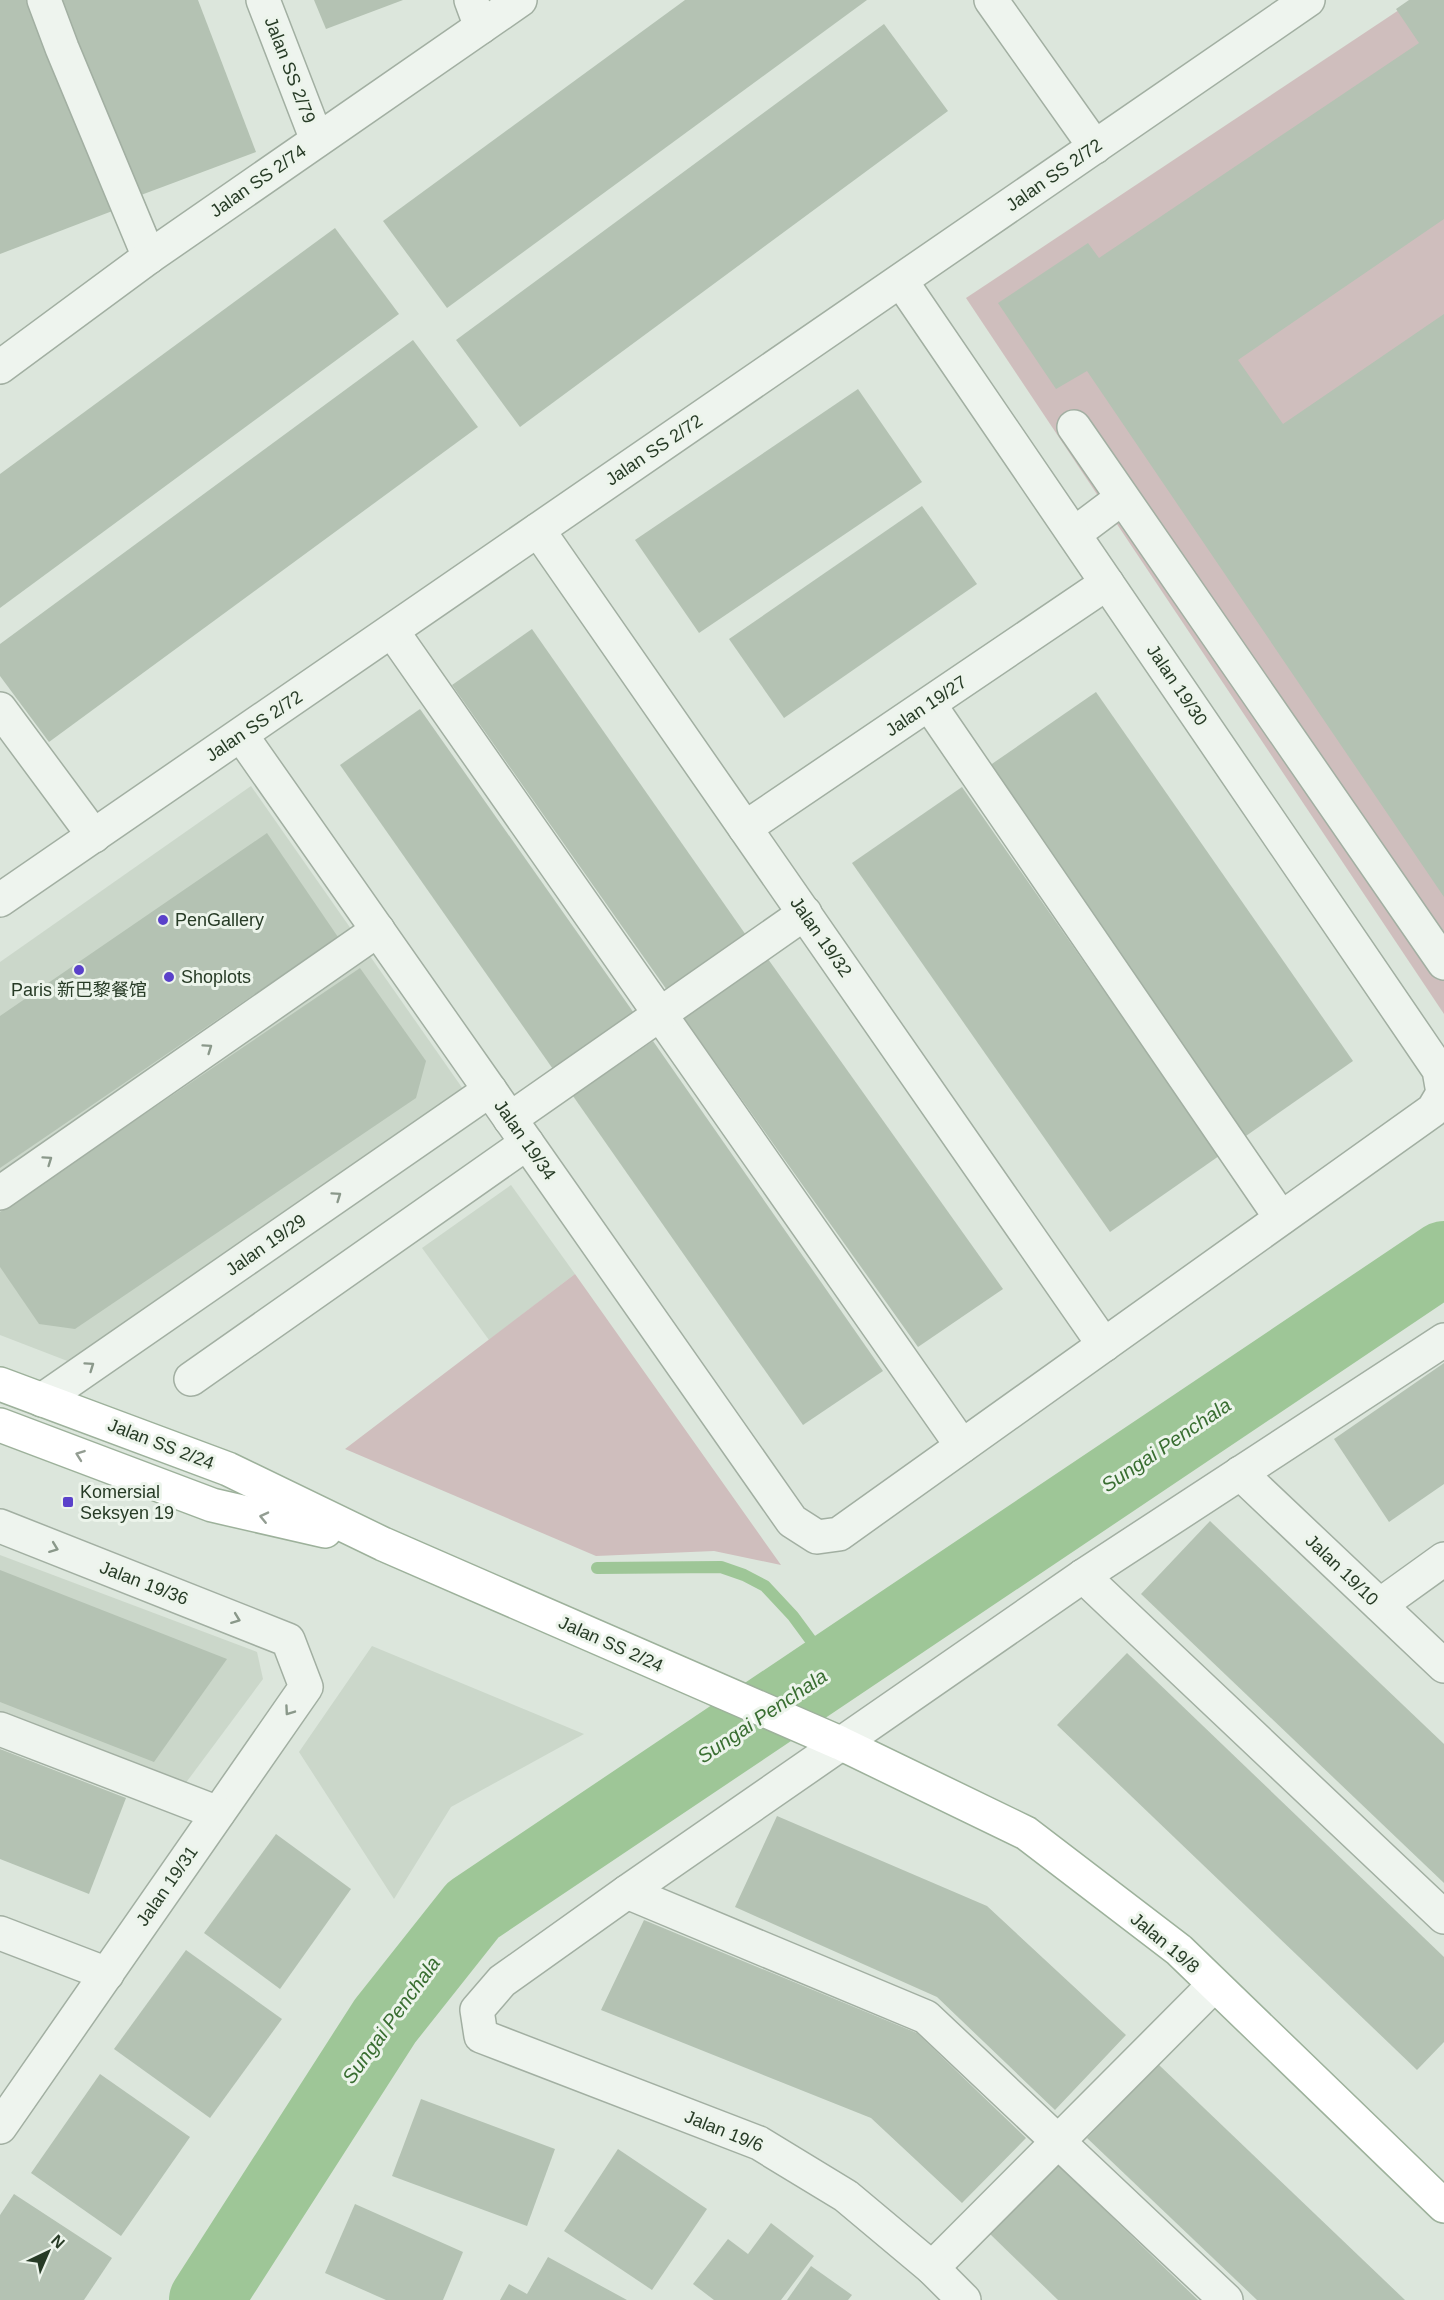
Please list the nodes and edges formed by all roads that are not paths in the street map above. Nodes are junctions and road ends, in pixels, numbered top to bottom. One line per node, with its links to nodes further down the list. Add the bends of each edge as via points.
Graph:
1 (44, 0): 9 (street)
2 (263, 0): 7 (street, Jalan SS 2/79)
3 (520, 0): 6 (street, Jalan SS 2/74)
4 (991, 0): 8 (street)
5 (1308, 0): 8 (street, Jalan SS 2/72)
6 (476, 13): 7 (street, Jalan SS 2/74)
7 (317, 140): 9 (street, Jalan SS 2/74)
8 (1095, 147): 10 (street, Jalan SS 2/72)
9 (149, 257): 11 (street, Jalan SS 2/74)
10 (901, 281): 14 (street, Jalan SS 2/72); 15 (street, Jalan 19/30)
11 (0, 367)
12 (1074, 427): 13 (street)
13 (1122, 498): 15 (street); 26 (street)
14 (538, 530): 17 (street, Jalan SS 2/72); 21 (street, Jalan 19/32)
15 (1074, 534): 16 (street, Jalan 19/30)
16 (1107, 583): 18 (street, Jalan 19/27); 29 (street, Jalan 19/30, via 1439,1070)
17 (392, 631): 20 (street, Jalan SS 2/72); 27 (street)
18 (929, 704): 21 (street, Jalan 19/27); 32 (street)
19 (0, 709): 22 (street)
20 (241, 735): 22 (street, Jalan SS 2/72); 25 (street, Jalan 19/34)
21 (745, 828): 24 (street, Jalan 19/32)
22 (94, 836): 23 (street, Jalan SS 2/72)
23 (0, 900)
24 (805, 913): 27 (street); 34 (street, Jalan 19/32)
25 (378, 930): 28 (street, Jalan 19/34); 31 (street, one-way to 25)
26 (1444, 963)
27 (660, 1014): 30 (street); 39 (street)
28 (490, 1090): 30 (street, Jalan 19/34); 37 (street, Jalan 19/29, one-way to 28)
29 (1443, 1093): 32 (street, via 1433,1110)
30 (518, 1131): 35 (street); 39 (street, Jalan 19/34, via 792,1521 817,1537 839,1534)
31 (0, 1193)
32 (1281, 1218): 34 (street)
33 (1444, 1340): 40 (street)
34 (1104, 1345): 39 (street)
35 (191, 1379)
36 (0, 1384): 37 (main road, Jalan SS 2/24)
37 (42, 1400): 42 (main road, Jalan SS 2/24, via 228,1469)
38 (0, 1425): 42 (main road, Jalan SS 2/24, one-way to 38, via 212,1505)
39 (962, 1446)
40 (1240, 1473): 44 (street); 45 (street, Jalan 19/10)
41 (0, 1526): 46 (street, Jalan 19/36, one-way to 46)
42 (383, 1544): 49 (main road, Jalan SS 2/24)
43 (1444, 1558): 45 (street)
44 (1083, 1576): 49 (street); 52 (street)
45 (1380, 1605): 47 (street, Jalan 19/10)
46 (288, 1640): 50 (street, Jalan 19/31, one-way to 50, via 306,1687)
47 (1444, 1666)
48 (0, 1729): 50 (street)
49 (831, 1739): 51 (street); 55 (main road, Jalan 19/8, via 1026,1833 1179,1950)
50 (218, 1813): 54 (street, Jalan 19/31)
51 (627, 1892): 57 (street, via 926,2017); 59 (street, Jalan 19/6, via 502,1981 477,2010 481,2036 759,2143 846,2196)
52 (1444, 1917)
53 (0, 1933): 54 (street)
54 (107, 1974): 56 (street, Jalan 19/31)
55 (1214, 1985): 57 (street); 58 (main road, Jalan 19/8)
56 (0, 2127)
57 (1058, 2141): 59 (street); 61 (street)
58 (1442, 2200)
59 (932, 2268): 60 (street, Jalan 19/6)
60 (964, 2300)
61 (1226, 2300)

